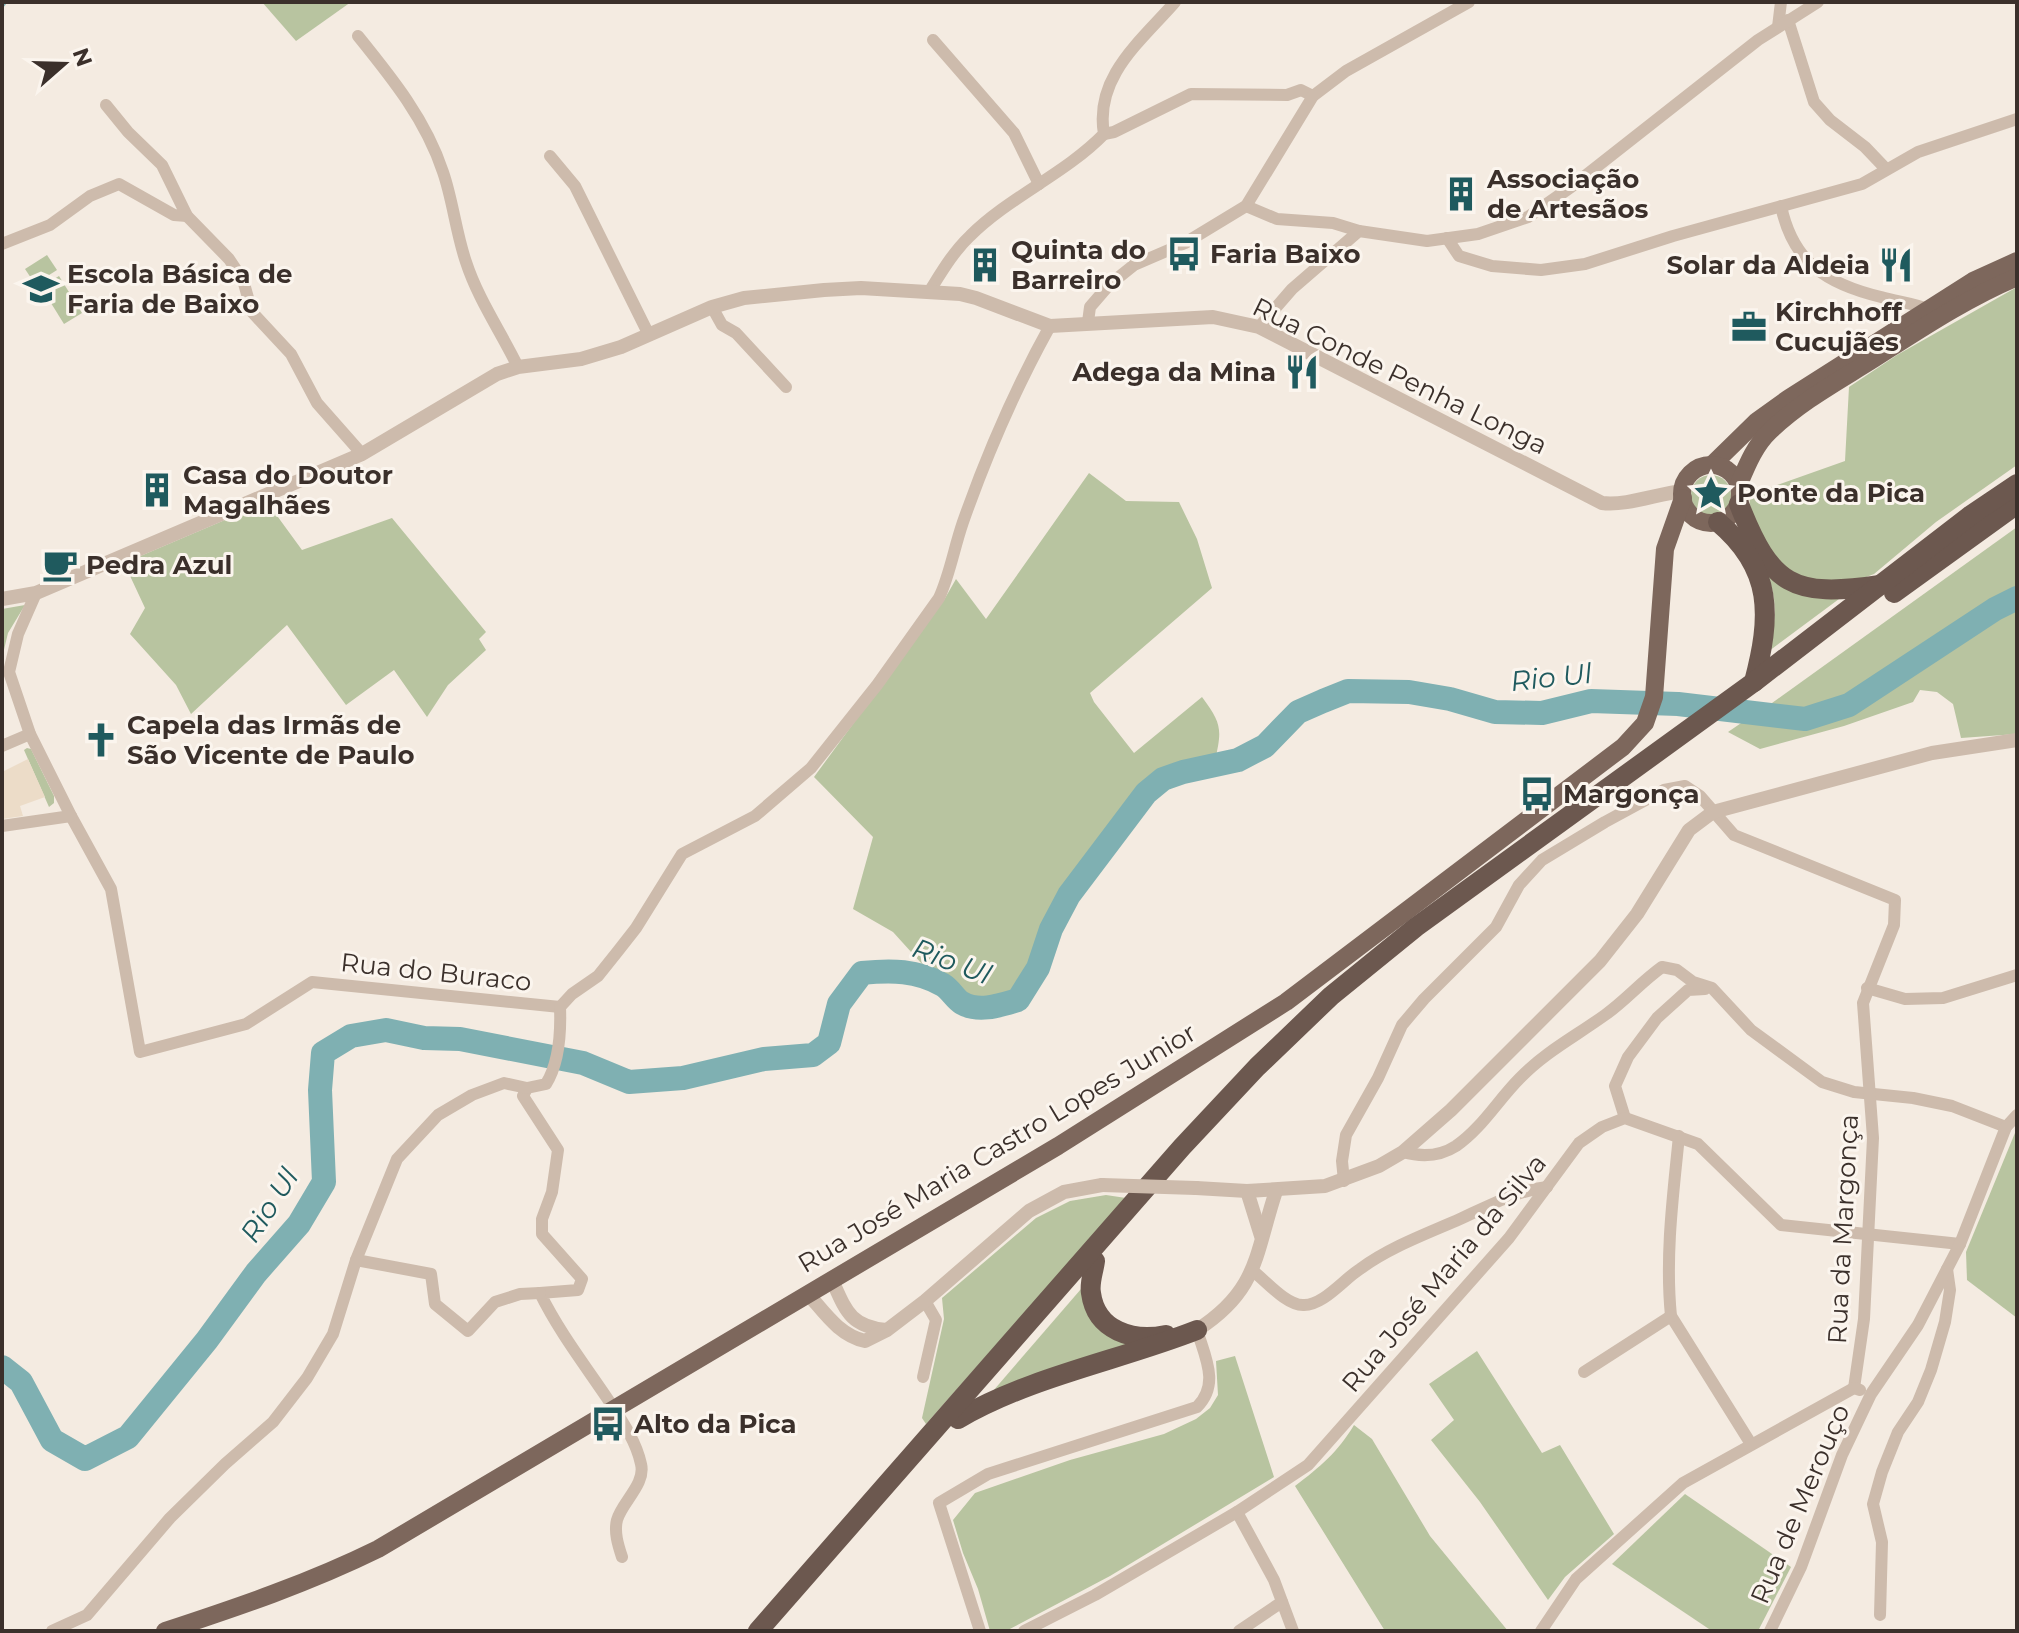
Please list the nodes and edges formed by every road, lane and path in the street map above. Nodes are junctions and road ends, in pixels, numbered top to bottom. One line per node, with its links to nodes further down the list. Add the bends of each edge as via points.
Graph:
1 (1175, 2): 11 (street, via 1117,68 1101,115)
2 (1469, 2): 8 (street, via 1346,71)
3 (1781, 2): 5 (street)
4 (1818, 2): 5 (street)
5 (1783, 24): 13 (street, via 1814,102); 19 (street, via 1528,217)
6 (358, 36): 30 (street, via 425,128 443,169 465,261)
7 (933, 40): 14 (street, via 1014,133)
8 (1313, 96): 11 (street, via 1301,90 1287,95 1191,94); 15 (street)
9 (106, 105): 17 (street, via 162,165)
10 (2017, 119): 13 (street, via 1918,152)
11 (1104, 134): 14 (street, via 1086,153)
12 (550, 156): 29 (street, via 575,186)
13 (1886, 169): 16 (street, via 1862,184)
14 (1039, 184): 23 (street, via 970,235)
15 (1246, 206): 18 (street, via 1277,219 1333,223); 26 (street, via 1185,243 1134,265 1090,307)
16 (1781, 206): 19 (street, via 1585,264 1541,270 1492,266 1459,256); 25 (street, via 1797,251 1811,266 1843,285)
17 (187, 216): 20 (street, via 174,215 119,184 90,196 50,225); 32 (street, via 229,259 243,280 252,312 291,354 317,403)
18 (1359, 231): 19 (street, via 1427,241); 28 (street, via 1292,289)
19 (1447, 238)
20 (2, 244)
21 (2017, 261): 25 (main road, via 1973,281)
22 (2017, 277): 25 (main road)
23 (929, 292): 24 (street, via 824,290 744,298); 27 (street, via 976,298)
24 (712, 307): 29 (street); 31 (street, via 722,325)
25 (1935, 313): 33 (main road, via 1789,398); 35 (main road, via 1768,433 1751,457)
26 (1088, 322): 27 (street, Rua Conde Penha Longa); 28 (street, Rua Conde Penha Longa, via 1213,317)
27 (1050, 326): 54 (street, via 1016,387 989,453 942,591 885,675 811,768 755,816 682,854 618,951 598,976)
28 (1259, 327): 36 (street, Rua Conde Penha Longa, via 1602,503)
29 (649, 335): 30 (street, via 581,359)
30 (518, 367): 32 (street, via 478,383)
31 (786, 387)
32 (362, 454): 41 (street)
33 (1712, 465): 35 (main road, via 1728,470); 36 (main road, via 1692,472)
34 (2017, 484): 40 (highway)
35 (1739, 494): 38 (main road, via 1727,519); 40 (highway, via 1760,552 1780,576 1818,591)
36 (1682, 495): 38 (main road, via 1689,512); 39 (main road, Rua José Maria Castro Lopes Junior)
37 (2017, 504): 43 (highway)
38 (1709, 522): 39 (main road); 43 (highway, via 1733,535 1747,554 1765,599)
39 (1668, 536): 73 (main road, Rua José Maria Castro Lopes Junior, via 1657,674 1647,718 1623,747 1286,1002)
40 (1884, 584): 43 (highway)
41 (36, 593): 42 (street); 44 (street, via 9,672)
42 (2, 599)
43 (1756, 687): 45 (highway)
44 (30, 734): 47 (street); 49 (street)
45 (1684, 737): 70 (highway, via 1335,1003 1246,1091); 93 (highway, via 1416,927 1296,1028 1182,1147)
46 (2017, 740): 48 (street, via 1920,756)
47 (2, 746)
48 (1713, 812): 53 (street, Rua da Margonça, via 1734,835 1895,900 1894,925); 61 (street, via 1689,830 1637,914 1600,961); 62 (street, via 1685,786 1664,790 1542,860 1519,885 1496,927 1402,1025 1346,1135)
49 (71, 816): 50 (street); 54 (street, Rua do Buraco, via 111,889 140,1052 246,1024 312,982)
50 (2, 826)
51 (2017, 975): 53 (street, via 1943,998 1905,999)
52 (1712, 988): 56 (street, via 1751,1030 1822,1082); 58 (street, via 1688,990 1657,1018 1628,1057 1615,1086); 61 (street, via 1662,967 1521,1077 1481,1125 1454,1147 1427,1156)
53 (1867, 988): 56 (street, Rua da Margonça, via 1863,1003)
54 (560, 1007): 55 (street, via 552,1074 546,1084)
55 (527, 1088): 69 (street, via 504,1083 438,1115 397,1159); 74 (street, via 523,1096 558,1150 542,1234 582,1279 578,1290)
56 (1870, 1093): 59 (street, via 1952,1106); 66 (street, Rua da Margonça)
57 (2017, 1115): 59 (street)
58 (1625, 1118): 60 (street); 63 (street, Rua José Maria da Silva, via 1579,1143)
59 (2006, 1127): 68 (street, Rua de Merouço)
60 (1679, 1136): 66 (street, via 1698,1144 1781,1225); 77 (street)
61 (1403, 1152): 62 (street)
62 (1344, 1181): 65 (street)
63 (1547, 1187): 72 (street, via 1525,1190 1407,1242 1308,1305 1289,1300); 87 (street, Rua José Maria da Silva, via 1509,1238 1308,1465)
64 (1247, 1191): 65 (street); 67 (street); 76 (street, bridge, via 1102,1185 1064,1192 1029,1211)
65 (1276, 1191): 67 (street)
66 (1868, 1235): 68 (street); 82 (street, Rua da Margonça)
67 (1261, 1236): 72 (street)
68 (1960, 1244): 71 (street, Rua de Merouço)
69 (356, 1260): 74 (street, via 431,1274 435,1304 468,1331 495,1302); 91 (street, via 333,1334 273,1422 170,1518 87,1615)
70 (1095, 1261): 79 (highway, via 1090,1291 1096,1310 1114,1330 1153,1337); 85 (highway)
71 (1947, 1269): 83 (street, Rua de Merouço, via 1918,1325); 90 (street, via 1945,1322 1931,1370 1898,1432 1873,1504 1882,1542)
72 (1253, 1271): 79 (street, via 1229,1306)
73 (832, 1280): 75 (main road, Rua José Maria Castro Lopes Junior); 78 (street, via 853,1320)
74 (540, 1293): 84 (street)
75 (808, 1294): 78 (street, via 850,1338 865,1341); 84 (main road, Rua José Maria Castro Lopes Junior)
76 (925, 1301): 78 (street); 81 (street, via 936,1320)
77 (1671, 1316): 80 (street); 86 (street)
78 (887, 1330)
79 (1197, 1330): 85 (highway, via 1017,1389); 95 (street, via 1210,1373 1206,1398 1197,1407 988,1474 939,1503)
80 (1584, 1372)
81 (923, 1377)
82 (1854, 1388): 83 (street); 86 (street)
83 (1871, 1394): 100 (street, Rua de Merouço)
84 (616, 1410): 88 (street, via 642,1465 617,1521); 92 (main road, Rua José Maria Castro Lopes Junior, via 366,1555 277,1594)
85 (958, 1419): 94 (highway)
86 (1751, 1444): 99 (street, via 1683,1483 1576,1579)
87 (1237, 1512): 89 (street); 96 (street, Rua José Maria da Silva)
88 (622, 1557)
89 (1282, 1602): 97 (street); 98 (street)
90 (1880, 1615)
91 (52, 1631)
92 (165, 1631)
93 (758, 1631)
94 (771, 1631)
95 (980, 1631)
96 (1024, 1631)
97 (1239, 1631)
98 (1293, 1631)
99 (1541, 1631)
100 (1770, 1631)

